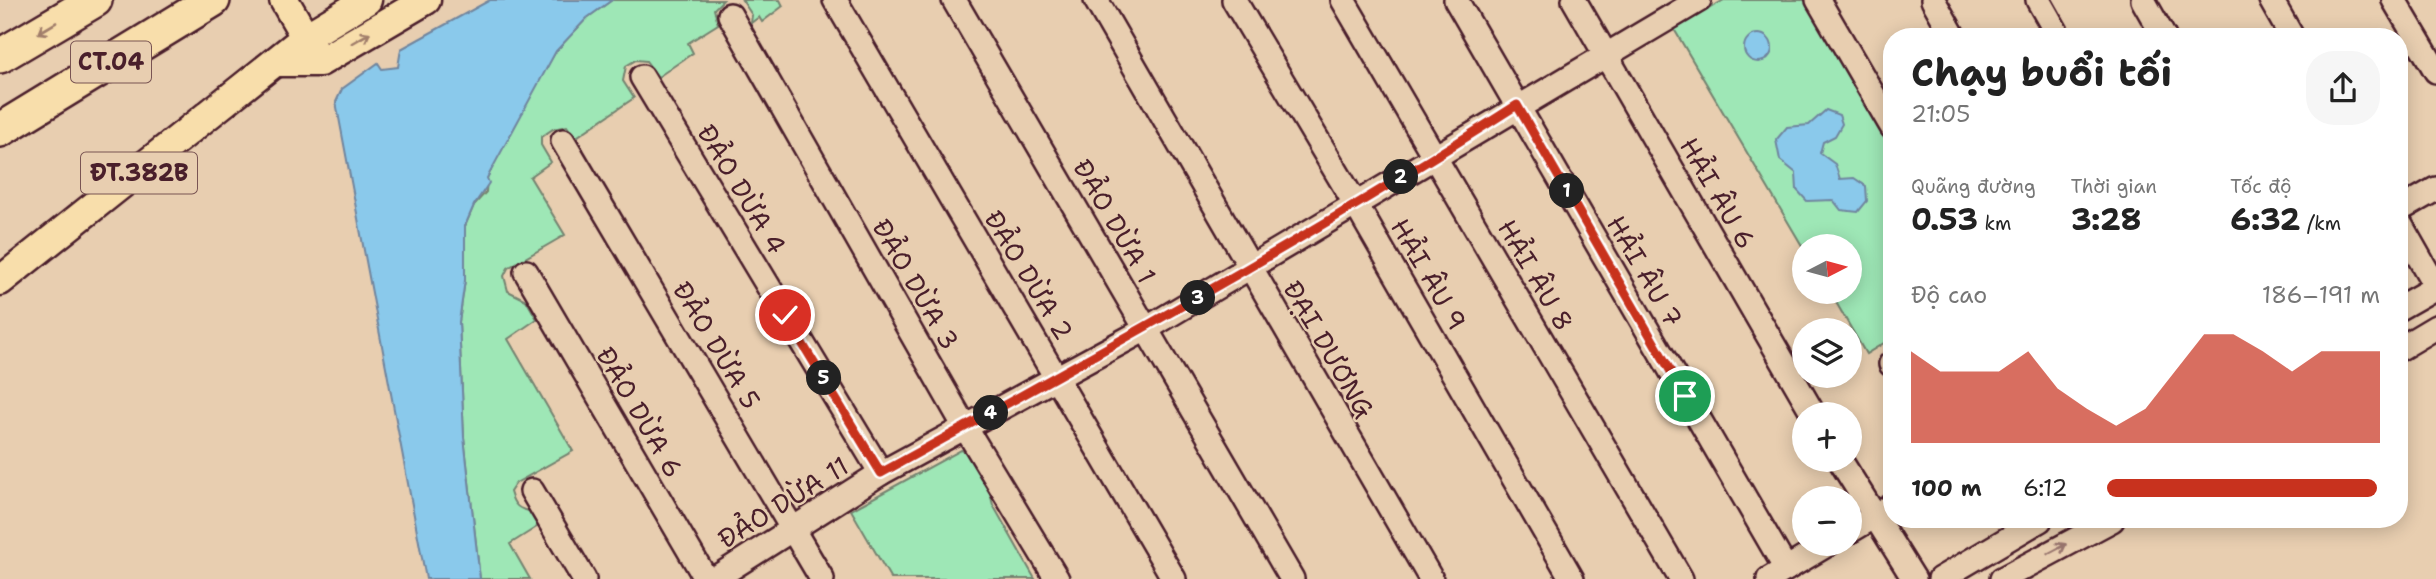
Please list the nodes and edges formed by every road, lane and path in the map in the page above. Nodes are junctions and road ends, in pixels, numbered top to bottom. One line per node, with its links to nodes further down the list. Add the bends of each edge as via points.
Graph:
1 (95, 0): 27 (highway, CT.04, one-way to 27)
2 (213, 0): 34 (highway, CT.04)
3 (284, 0): 25 (main road)
4 (368, 0): 25 (main road, ĐT.382B)
5 (426, 0): 29 (main road, one-way to 5)
6 (835, 0): 49 (street, ĐẢO DỪA 2)
7 (954, 0): 47 (street, ĐẢO DỪA 1)
8 (1096, 0): 41 (street, ĐẠI DƯƠNG)
9 (1234, 0): 38 (street, HẢI ÂU 9)
10 (1343, 0): 36 (street, HẢI ÂU 8)
11 (1456, 0): 32 (street, HẢI ÂU 7)
12 (1574, 0): 26 (street, HẢI ÂU 6)
13 (1697, 0): 26 (street, ĐẢO DỪA 11)
14 (1818, 0): 33 (street)
15 (1933, 0): 21 (street)
16 (2038, 0): 22 (street)
17 (2143, 0): 23 (street)
18 (2271, 0): 24 (street)
19 (2394, 0): 30 (street)
20 (730, 15): 51 (street, ĐẢO DỪA 3)
21 (1949, 28)
22 (2054, 28)
23 (2159, 28)
24 (2287, 28)
25 (306, 37): 28 (main road, ĐT.382B); 29 (main road)
26 (1605, 55): 32 (street, ĐẢO DỪA 11); 50 (street, HẢI ÂU 6)
27 (0, 56)
28 (275, 62): 29 (main road); 43 (main road, ĐT.382B)
29 (320, 62)
30 (2436, 71)
31 (642, 77): 53 (street, ĐẢO DỪA 4)
32 (1517, 105): 36 (street, ĐẢO DỪA 11); 62 (street, HẢI ÂU 7)
33 (1883, 112)
34 (0, 130)
35 (563, 141): 57 (street, ĐẢO DỪA 5)
36 (1435, 158): 38 (street, ĐẢO DỪA 11); 72 (street, HẢI ÂU 8)
37 (2436, 189): 39 (street)
38 (1355, 203): 41 (street, ĐẢO DỪA 11); 71 (street, HẢI ÂU 9)
39 (2408, 205)
40 (2408, 238): 44 (street)
41 (1250, 268): 47 (street, ĐẢO DỪA 11); 70 (street, ĐẠI DƯƠNG)
42 (526, 272): 64 (street, ĐẢO DỪA 6)
43 (0, 281)
44 (2436, 287): 45 (street)
45 (2408, 303)
46 (2436, 327): 48 (street)
47 (1146, 329): 49 (street, ĐẢO DỪA 11); 69 (street, ĐẢO DỪA 1)
48 (2408, 344)
49 (1057, 377): 51 (street, ĐẢO DỪA 11); 68 (street, ĐẢO DỪA 2)
50 (1806, 402)
51 (965, 427): 53 (street, ĐẢO DỪA 11); 67 (street, ĐẢO DỪA 3)
52 (1850, 472): 55 (street)
53 (881, 473): 57 (street, ĐẢO DỪA 11)
54 (532, 491): 63 (street)
55 (1882, 512): 56 (street)
56 (1862, 524)
57 (792, 528): 65 (street, ĐẢO DỪA 11); 66 (street, ĐẢO DỪA 5)
58 (1890, 528): 73 (street)
59 (2026, 528): 74 (street)
60 (2097, 528): 75 (street, one-way to 60)
61 (1808, 556): 62 (street)
62 (1778, 574)
63 (584, 579)
64 (706, 579)
65 (714, 579)
66 (822, 579)
67 (1057, 579)
68 (1174, 579)
69 (1292, 579)
70 (1431, 579)
71 (1572, 579)
72 (1681, 579)
73 (1914, 579)
74 (1940, 579)
75 (2002, 579)

